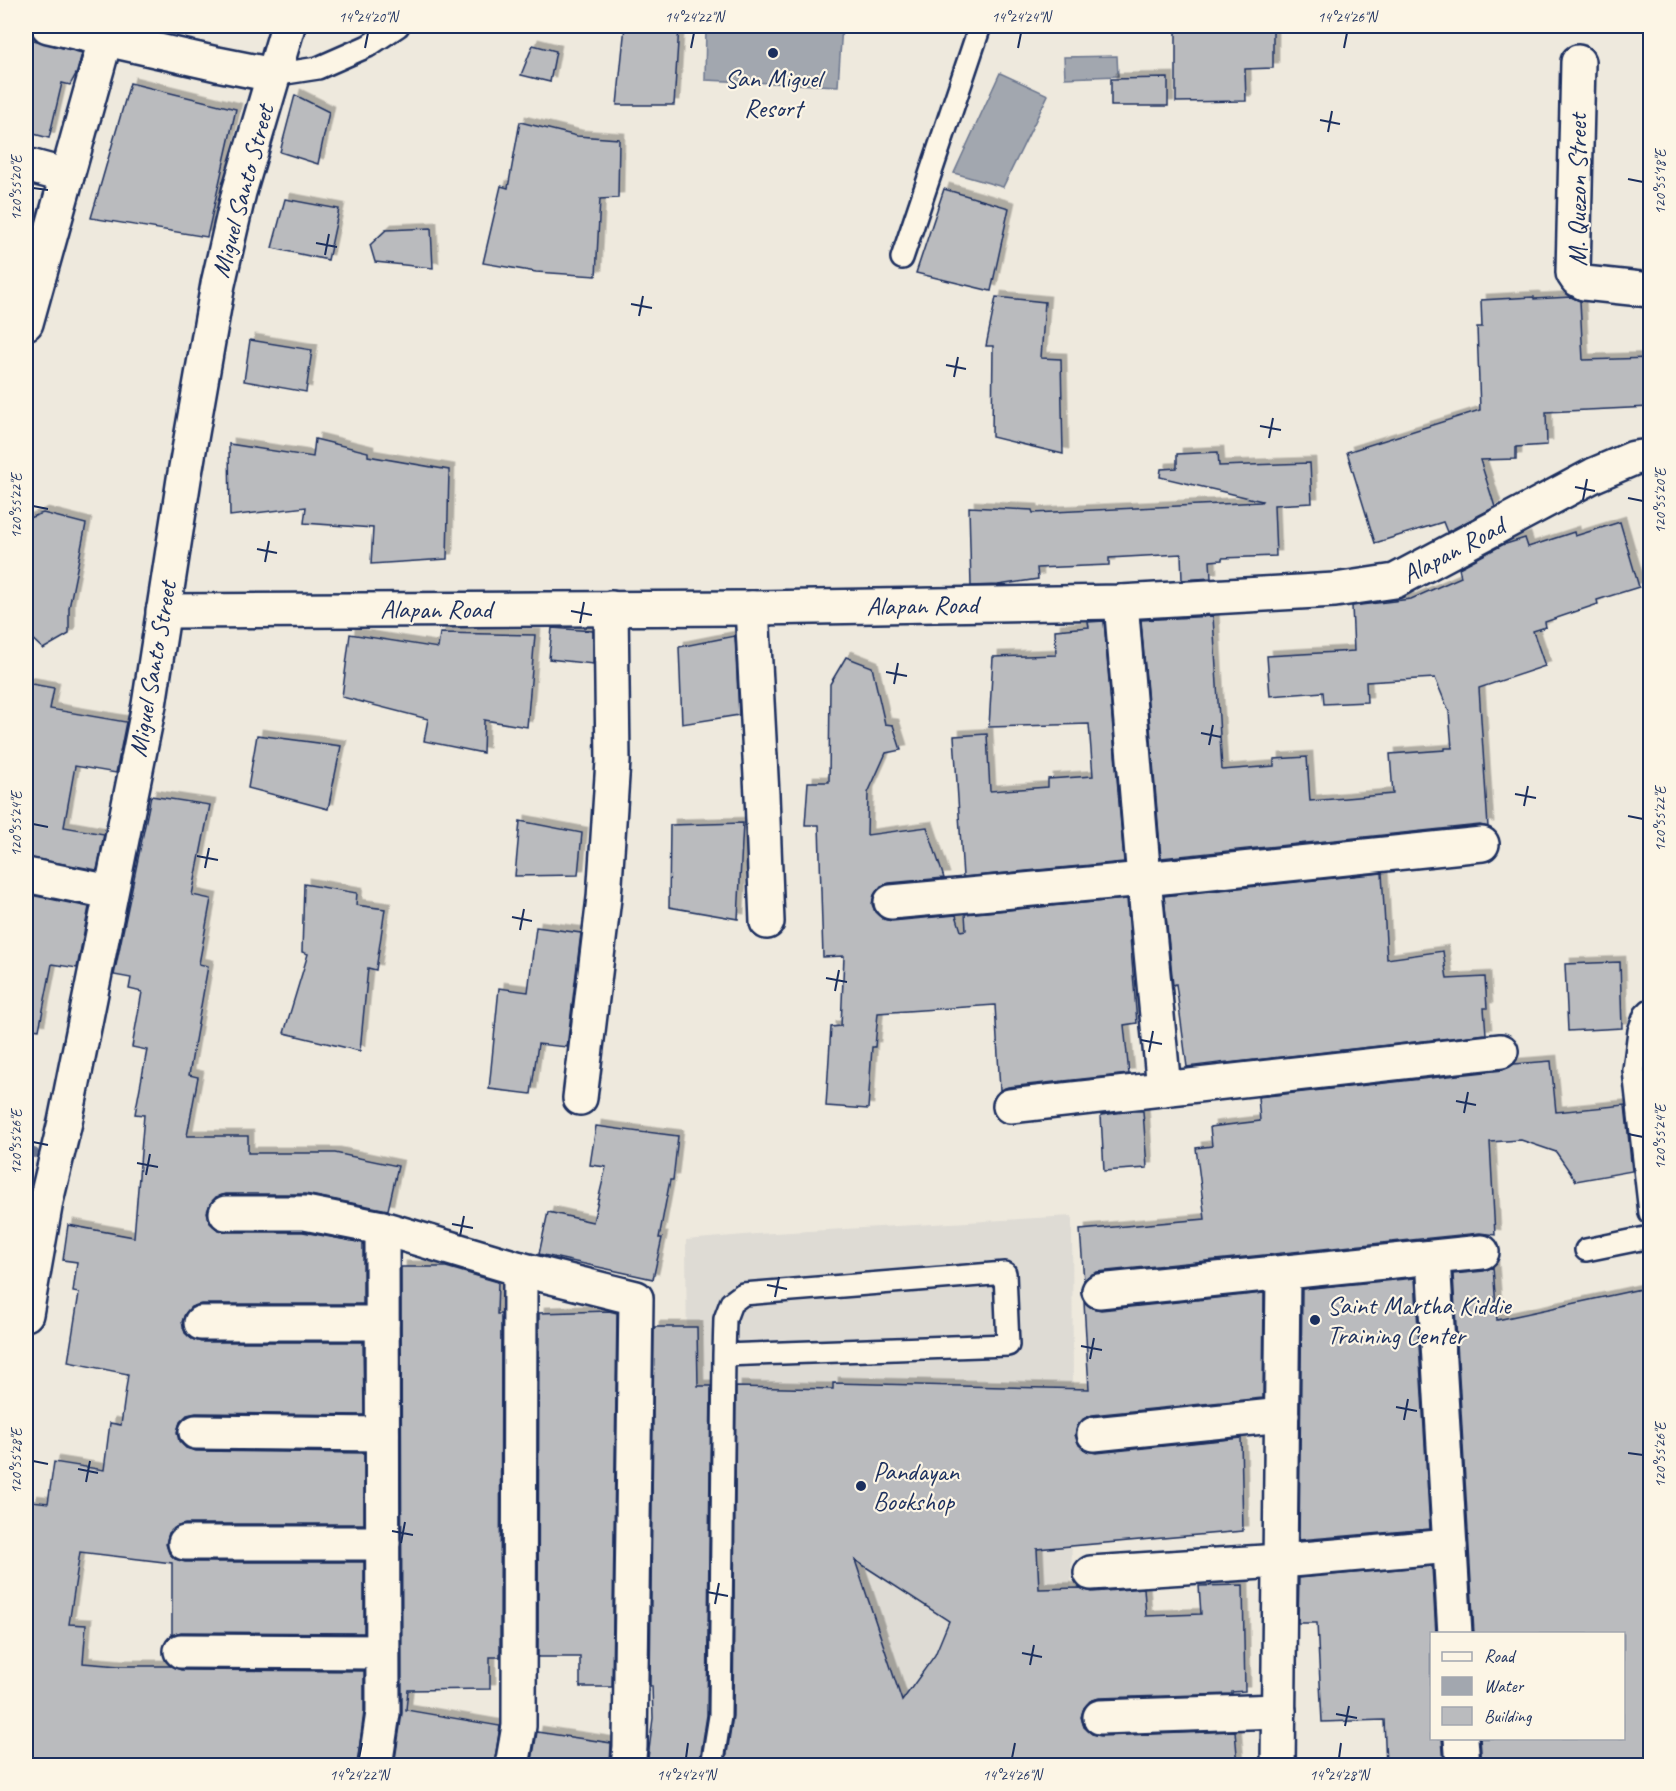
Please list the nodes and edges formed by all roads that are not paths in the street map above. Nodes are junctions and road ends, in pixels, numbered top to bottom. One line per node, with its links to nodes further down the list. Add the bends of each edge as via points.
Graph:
1 (48, 26): 5 (street)
2 (288, 26): 7 (street, Miguel Santo Street)
3 (398, 26): 7 (lane, via 368,46 318,68)
4 (980, 26): 10 (lane)
5 (107, 32): 7 (street, via 217,64); 9 (street)
6 (1578, 62): 11 (street, M. Quezon Street, via 1573,273 1584,283)
7 (273, 75): 17 (street, Miguel Santo Street, via 239,192 218,284)
8 (26, 165): 9 (street)
9 (67, 176): 12 (street)
10 (902, 258)
11 (1650, 290)
12 (27, 314)
13 (1650, 456): 14 (street, Alapan Road, via 1634,458 1594,475 1395,581 1335,590)
14 (1121, 602): 16 (street, Alapan Road); 20 (street)
15 (611, 608): 16 (street, Alapan Road); 17 (street, Alapan Road); 27 (street, via 613,761 604,898)
16 (752, 608): 23 (street)
17 (163, 611): 21 (street, Miguel Santo Street, via 149,705)
18 (1482, 844): 20 (street)
19 (26, 875): 21 (street)
20 (1144, 879): 22 (street); 26 (street)
21 (110, 892): 40 (street, Miguel Santo Street)
22 (891, 902)
23 (766, 922)
24 (1650, 1010): 29 (lane, via 1639,1031 1634,1070)
25 (1501, 1051): 26 (street)
26 (1164, 1089): 28 (street)
27 (580, 1098)
28 (1010, 1106)
29 (1649, 1177): 31 (lane)
30 (226, 1213): 32 (street, via 305,1213)
31 (1650, 1213)
32 (382, 1228): 37 (street); 42 (street)
33 (1650, 1237): 34 (lane)
34 (1586, 1250)
35 (1482, 1252): 36 (street)
36 (1433, 1258): 38 (street); 50 (street)
37 (520, 1269): 60 (street, via 519,1726); 61 (street, via 636,1298)
38 (1283, 1273): 39 (street); 44 (street)
39 (1099, 1291)
40 (26, 1314)
41 (201, 1323): 42 (street)
42 (382, 1323): 46 (street)
43 (724, 1355): 43 (lane, via 1008,1345 1005,1273 743,1294 731,1303 725,1319); 62 (lane, via 720,1716)
44 (1282, 1415): 47 (street); 51 (street)
45 (196, 1432): 46 (street)
46 (382, 1434): 49 (street)
47 (1094, 1434)
48 (185, 1543): 49 (street)
49 (382, 1543): 55 (street)
50 (1450, 1546): 51 (street); 53 (street)
51 (1280, 1561): 52 (street); 56 (street)
52 (1091, 1573)
53 (1455, 1632)
54 (181, 1651): 55 (street)
55 (382, 1652): 59 (street, via 383,1713)
56 (1279, 1711): 57 (street); 63 (street)
57 (1100, 1716)
58 (1461, 1740): 64 (street)
59 (375, 1766)
60 (512, 1766)
61 (628, 1766)
62 (712, 1766)
63 (1278, 1766)
64 (1463, 1766)

